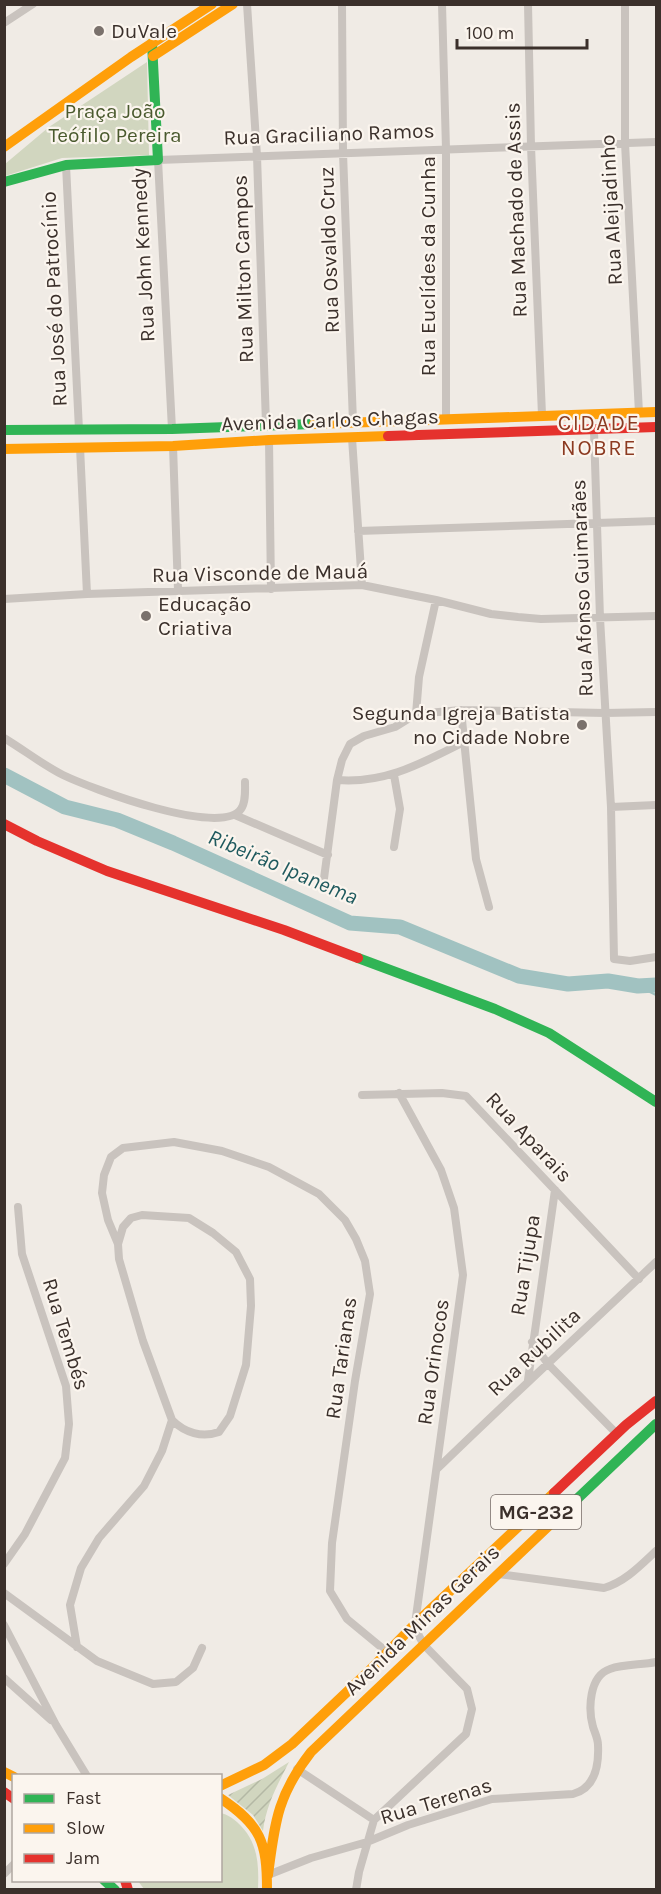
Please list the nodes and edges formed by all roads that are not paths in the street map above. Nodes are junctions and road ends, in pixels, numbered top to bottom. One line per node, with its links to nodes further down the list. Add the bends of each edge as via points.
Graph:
1 (33, 4): 9 (street)
2 (212, 4): 10 (main road)
3 (233, 4): 11 (main road)
4 (247, 4): 18 (street, Rua Milton Campos)
5 (342, 4): 17 (street, Rua Osvaldo Cruz)
6 (442, 4): 16 (street, Rua Euclídes da Cunha)
7 (528, 4): 14 (street, Rua Machado de Assis)
8 (625, 4): 13 (street, Rua Aleijadinho)
9 (4, 23)
10 (152, 43): 11 (main road, Rua John Kennedy); 15 (main road)
11 (153, 56): 19 (main road, Rua John Kennedy)
12 (657, 142): 13 (street, Rua Graciliano Ramos)
13 (625, 143): 14 (street, Rua Graciliano Ramos); 23 (street, Rua Aleijadinho)
14 (531, 146): 16 (street, Rua Graciliano Ramos); 24 (street, Rua Machado de Assis)
15 (4, 147)
16 (446, 149): 17 (street, Rua Graciliano Ramos); 25 (street, Rua Euclídes da Cunha)
17 (343, 153): 18 (street, Rua Graciliano Ramos); 26 (street, Rua Osvaldo Cruz)
18 (257, 156): 19 (street, Rua Graciliano Ramos); 27 (street, Rua Milton Campos)
19 (158, 160): 20 (main road, Rua Graciliano Ramos); 29 (street, Rua John Kennedy)
20 (66, 165): 21 (main road, Rua Graciliano Ramos); 31 (street, Rua José do Patrocínio)
21 (4, 182)
22 (657, 412): 23 (main road, Avenida Carlos Chagas)
23 (639, 413): 24 (main road, Avenida Carlos Chagas)
24 (542, 415): 25 (main road, Avenida Carlos Chagas)
25 (446, 420): 26 (main road, Avenida Carlos Chagas)
26 (353, 422): 27 (main road, Avenida Carlos Chagas)
27 (266, 424): 29 (main road, Avenida Carlos Chagas)
28 (657, 427): 32 (main road, Avenida Carlos Chagas)
29 (172, 429): 31 (main road, Avenida Carlos Chagas)
30 (4, 430): 31 (main road, Avenida Carlos Chagas)
31 (79, 430)
32 (594, 430): 33 (main road, Avenida Carlos Chagas); 39 (street, Rua Afonso Guimarães)
33 (352, 438): 34 (main road, Avenida Carlos Chagas); 40 (street)
34 (269, 440): 35 (main road, Avenida Carlos Chagas); 42 (street)
35 (173, 446): 36 (main road, Avenida Carlos Chagas); 43 (street)
36 (80, 447): 37 (main road, Avenida Carlos Chagas); 44 (street)
37 (4, 449)
38 (657, 520): 39 (street)
39 (597, 522): 40 (street); 48 (street, Rua Afonso Guimarães)
40 (358, 531): 41 (street)
41 (362, 585): 42 (street, Rua Visconde de Mauá); 46 (street, Rua Visconde de Mauá)
42 (271, 589): 43 (street, Rua Visconde de Mauá)
43 (178, 590): 44 (street, Rua Visconde de Mauá)
44 (87, 594): 45 (street, Rua Visconde de Mauá)
45 (4, 599)
46 (436, 600): 48 (street, Rua Visconde de Mauá, via 491,614 541,619); 52 (street, via 419,677)
47 (657, 616): 48 (street, Rua Visconde de Mauá)
48 (600, 618): 51 (street, Rua Afonso Guimarães)
49 (461, 710): 51 (street); 52 (street); 54 (street)
50 (657, 711): 51 (street)
51 (605, 713): 59 (street, Rua Afonso Guimarães)
52 (416, 714): 56 (street, via 395,727 350,744)
53 (4, 738): 60 (street, via 61,774 105,793 196,817)
54 (464, 742): 55 (street); 65 (street, via 476,859)
55 (394, 775): 56 (street, via 353,782); 62 (street, via 400,809)
56 (336, 780): 63 (street)
57 (245, 782): 60 (street, via 244,801)
58 (657, 805): 59 (street)
59 (611, 807): 66 (street, Rua Afonso Guimarães, via 614,959)
60 (235, 815): 63 (street)
61 (4, 824): 69 (main road, via 108,871 284,930 506,1014 549,1033)
62 (394, 847)
63 (328, 855): 64 (street)
64 (323, 886)
65 (489, 907)
66 (657, 957)
67 (399, 1094): 68 (street, Rua Aparais); 70 (street, Rua Aparais, via 466,1096); 82 (street, Rua Orinocos, via 441,1170 454,1208 463,1275)
68 (362, 1095)
69 (657, 1102)
70 (555, 1191): 74 (street, Rua Aparais); 75 (street, Rua Tijupa)
71 (18, 1207): 84 (street, Rua Tembés, via 22,1254 66,1386 69,1424 65,1458 25,1534)
72 (118, 1244): 79 (street, Rua Tarianas, via 135,1314); 79 (street, via 123,1227 131,1218 189,1218 236,1252 250,1279 246,1365 230,1416 219,1432 210,1435 190,1432); 92 (street, Rua Tarianas, via 102,1193 111,1157 123,1148 174,1142 222,1151 269,1167 319,1194 345,1220 365,1261 369,1294 333,1543 330,1591 347,1619)
73 (657, 1262): 74 (street, Rua Rubilita)
74 (639, 1279): 76 (street, Rua Rubilita)
75 (532, 1342): 76 (street); 77 (street, Rua Tijupa)
76 (548, 1364): 77 (street, Rua Rubilita); 81 (street)
77 (528, 1380): 82 (street, Rua Rubilita)
78 (657, 1401): 81 (main road, Avenida Minas Gerais / MG-232)
79 (172, 1420): 90 (street, via 144,1486 99,1538 81,1568 70,1605)
80 (657, 1424): 85 (main road, Avenida Minas Gerais / MG-232)
81 (617, 1434): 87 (main road, Avenida Minas Gerais / MG-232)
82 (436, 1469): 87 (street, Rua Orinocos)
83 (657, 1551): 85 (street, via 615,1585 604,1588)
84 (4, 1564)
85 (498, 1574): 89 (main road, Avenida Minas Gerais / MG-232)
86 (4, 1593): 90 (street)
87 (415, 1624): 89 (street); 92 (main road, Avenida Minas Gerais / MG-232)
88 (4, 1625): 95 (street)
89 (424, 1645): 96 (main road, Avenida Minas Gerais / MG-232); 100 (street, via 466,1689 472,1709 466,1734)
90 (77, 1647): 91 (street, via 97,1661 153,1684 176,1682 193,1668)
91 (202, 1648)
92 (387, 1652): 98 (main road, Avenida Minas Gerais / MG-232, via 277,1756)
93 (657, 1662): 101 (street, Rua Terenas, via 609,1669 598,1678 591,1704 597,1759 593,1777 584,1791 492,1799)
94 (4, 1678): 95 (street)
95 (56, 1725): 97 (street)
96 (297, 1769): 100 (street); 102 (main road, Avenida Minas Gerais / MG-232, via 277,1815)
97 (86, 1774)
98 (222, 1785)
99 (222, 1799): 102 (main road, via 256,1827 265,1846)
100 (374, 1820): 101 (street)
101 (368, 1842): 102 (street, Rua Terenas); 104 (street)
102 (268, 1875): 103 (main road, MG-232)
103 (267, 1890)
104 (356, 1890)

